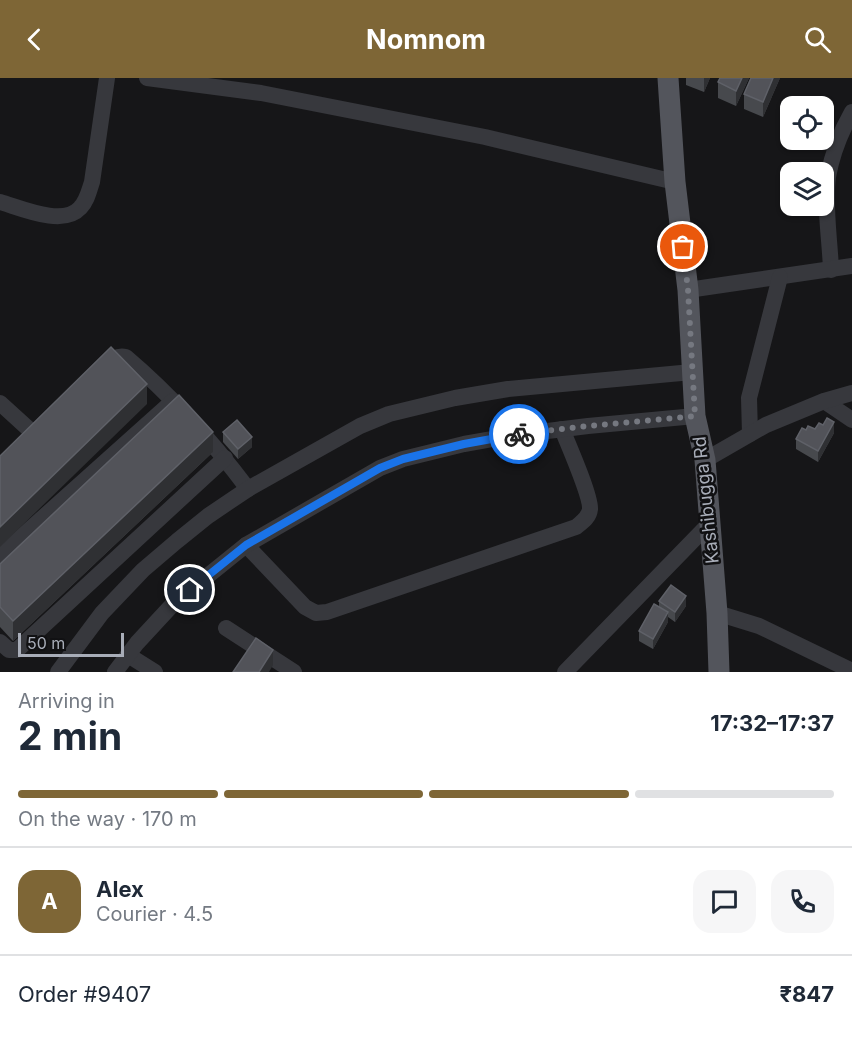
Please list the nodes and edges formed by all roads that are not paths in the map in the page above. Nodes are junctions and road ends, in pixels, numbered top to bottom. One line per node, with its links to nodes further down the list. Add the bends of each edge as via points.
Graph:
1 (107, 78): 8 (street, via 92,182 80,208 62,217)
2 (147, 78): 5 (street)
3 (271, 78): 5 (street)
4 (668, 78): 7 (main road, Kashibugga Rd)
5 (261, 93): 7 (street, via 484,137)
6 (852, 112): 10 (street, via 835,147 828,178)
7 (675, 182): 12 (main road, Kashibugga Rd)
8 (0, 202)
9 (852, 266): 10 (street)
10 (831, 270): 11 (street)
11 (780, 277): 12 (street); 23 (street, via 749,398)
12 (688, 290): 13 (main road, Kashibugga Rd)
13 (692, 372): 19 (main road, Kashibugga Rd); 26 (street, via 508,389 389,414 350,431)
14 (94, 376): 16 (street, via 115,357 126,357)
15 (852, 393): 17 (street)
16 (173, 400): 24 (street); 29 (street)
17 (824, 401): 20 (street); 23 (street)
18 (0, 403): 22 (street)
19 (695, 416): 21 (street); 25 (main road, Kashibugga Rd)
20 (852, 420)
21 (562, 429): 28 (street, via 464,444 403,459 370,473); 28 (street, via 590,508 586,519 576,527 315,613)
22 (33, 433)
23 (750, 434): 25 (street)
24 (225, 458): 26 (street); 32 (street, via 17,650 9,650)
25 (705, 460): 27 (main road, Kashibugga Rd)
26 (248, 489): 35 (street, via 208,516 143,570 102,613)
27 (710, 523): 30 (main road, Kashibugga Rd); 39 (street)
28 (246, 545): 33 (street, via 174,603)
29 (0, 556)
30 (717, 613): 34 (street, via 759,626); 40 (main road, Kashibugga Rd)
31 (226, 628): 38 (street)
32 (0, 642)
33 (128, 655): 36 (street); 37 (street)
34 (852, 671)
35 (58, 672)
36 (115, 672)
37 (155, 672)
38 (294, 672)
39 (565, 672)
40 (719, 672)

